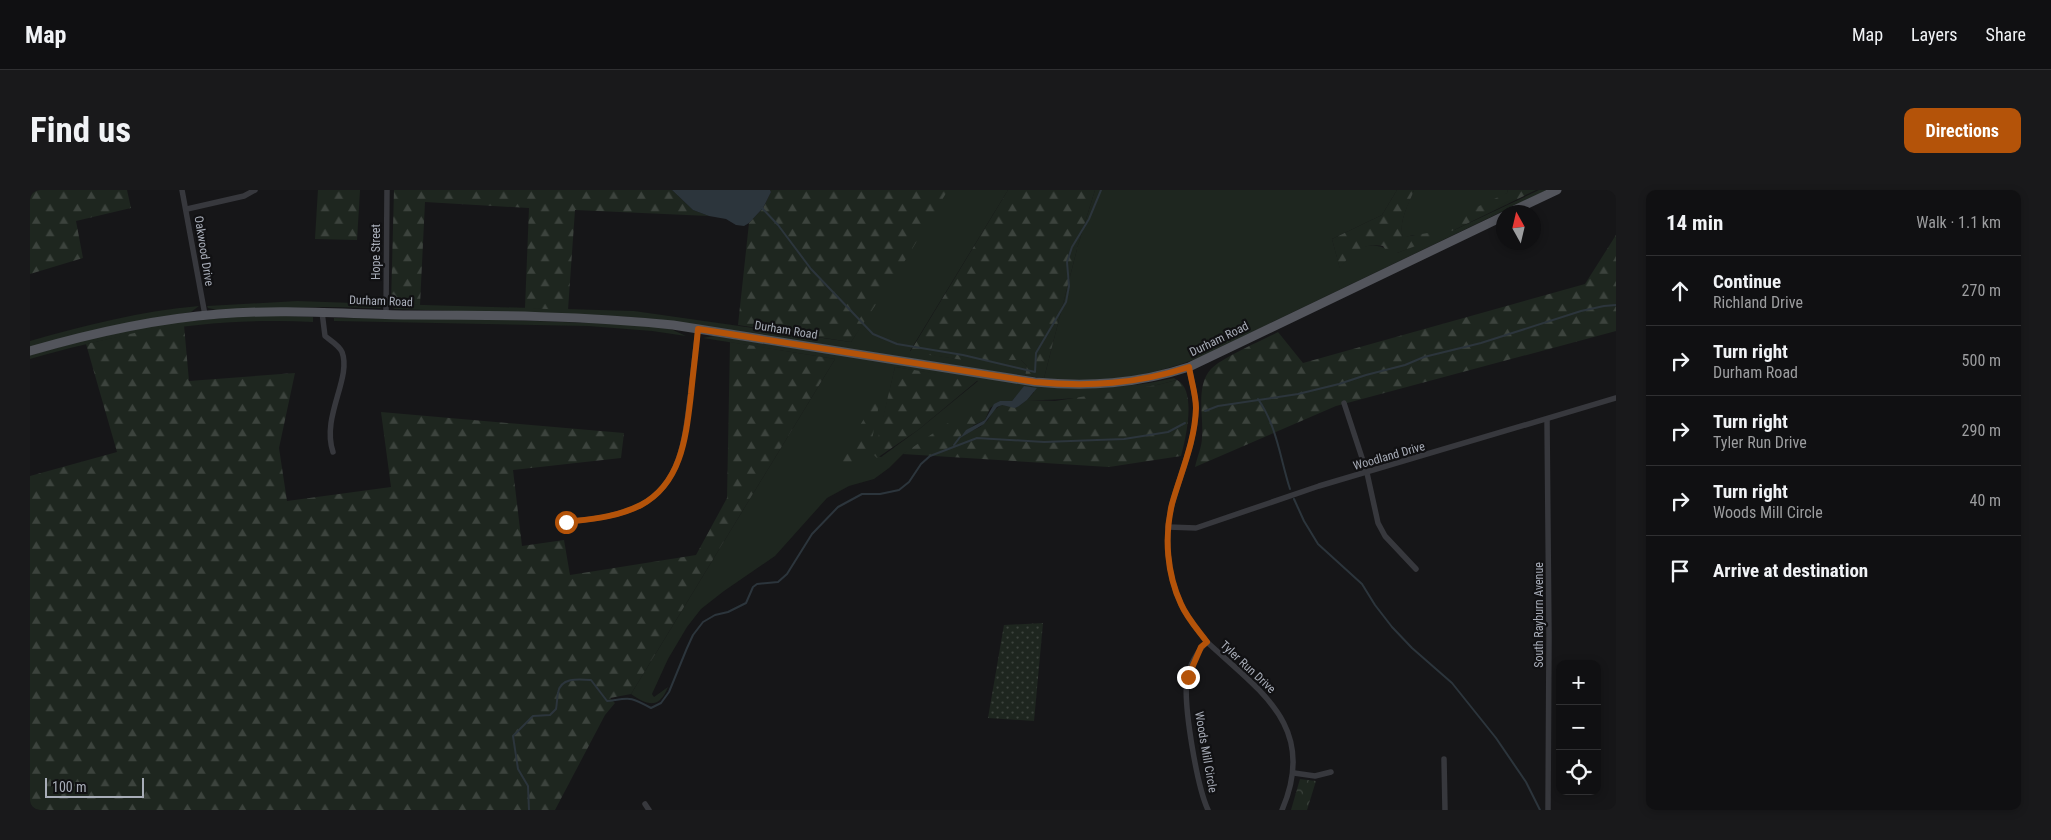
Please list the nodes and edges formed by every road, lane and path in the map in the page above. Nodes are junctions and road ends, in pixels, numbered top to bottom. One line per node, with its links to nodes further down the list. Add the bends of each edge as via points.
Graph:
1 (182, 190): 6 (street, Oakwood Drive)
2 (255, 190): 6 (street, via 244,196)
3 (387, 190): 9 (street, Hope Street)
4 (1557, 190): 5 (main road)
5 (1525, 205)
6 (187, 209): 10 (street, Oakwood Drive)
7 (1496, 220): 13 (main road, Durham Road)
8 (322, 312): 9 (main road, Durham Road); 10 (main road, Durham Road); 17 (street, via 325,336 339,347 343,358 330,427)
9 (386, 314): 11 (main road, Durham Road, via 623,320)
10 (205, 315): 12 (main road, Durham Road, via 128,326)
11 (698, 329): 13 (main road, Durham Road, via 1066,385 1123,383); 19 (street, via 683,448 670,478 642,505 626,512)
12 (30, 351)
13 (1189, 367): 20 (street, Tyler Run Drive, via 1196,406 1194,431)
14 (1616, 398): 16 (street, Woodland Drive)
15 (1344, 402): 18 (street)
16 (1547, 420): 18 (street, Woodland Drive); 31 (street, South Rayburn Avenue)
17 (333, 452)
18 (1367, 473): 20 (street, Woodland Drive, via 1196,528); 21 (street, via 1378,523 1385,536)
19 (566, 522)
20 (1168, 528): 22 (street, Tyler Run Drive, via 1168,554 1181,606)
21 (1416, 569)
22 (1207, 642): 25 (street, Tyler Run Drive, via 1271,702 1292,744); 28 (street, Woods Mill Circle, via 1201,647 1188,677 1186,698)
23 (1444, 759): 30 (street)
24 (1331, 772): 25 (street, via 1315,776)
25 (1294, 773): 29 (street, Tyler Run Drive)
26 (645, 804): 27 (street)
27 (649, 810)
28 (1208, 810)
29 (1282, 810)
30 (1445, 810)
31 (1548, 810)

